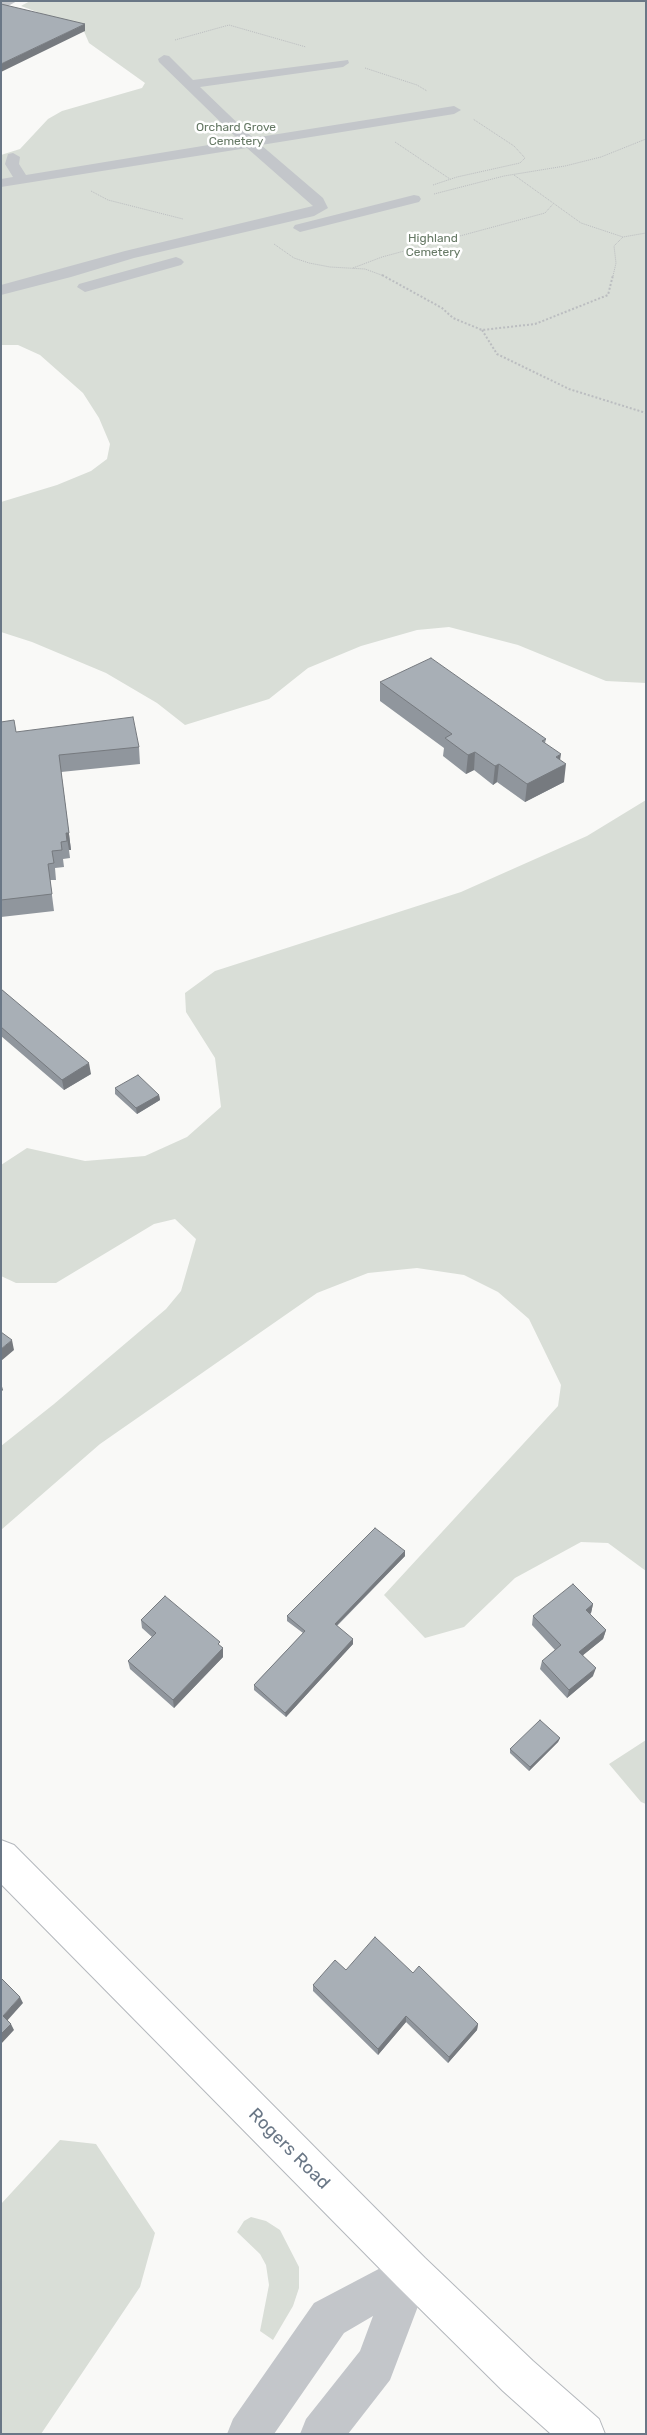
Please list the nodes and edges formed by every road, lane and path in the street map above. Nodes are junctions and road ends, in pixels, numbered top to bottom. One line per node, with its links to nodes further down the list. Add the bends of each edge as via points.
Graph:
1 (11, 1): 2 (street)
2 (1, 6)
3 (230, 25): 4 (path, via 164,44 157,50)
4 (164, 59): 6 (street)
5 (343, 63): 6 (street)
6 (191, 84): 10 (street)
7 (454, 110): 8 (street)
8 (368, 124): 10 (street); 14 (path)
9 (646, 139): 13 (path, via 600,157)
10 (251, 144): 12 (street); 20 (street, via 318,201 321,208)
11 (13, 157): 15 (street, via 12,164)
12 (76, 171): 15 (street); 20 (path, via 89,190 108,200 176,216)
13 (514, 174): 17 (path); 18 (path)
14 (450, 179)
15 (22, 180): 16 (street)
16 (1, 183)
17 (414, 199): 21 (street)
18 (553, 204): 22 (path, via 581,224); 25 (path, via 545,213 382,257)
19 (646, 233): 22 (path)
20 (209, 235): 26 (street)
21 (267, 237): 23 (street); 25 (path, via 294,258 330,267)
22 (622, 237): 28 (path, via 614,246 616,263 608,295 535,324)
23 (250, 242)
24 (188, 259): 27 (street)
25 (353, 268): 28 (path, via 378,273 442,308 453,318)
26 (1, 290)
27 (67, 291)
28 (482, 330): 29 (path, via 497,354 569,389)
29 (646, 413)
30 (1, 1858): 31 (main road, Rogers Road)
31 (411, 2272): 32 (street, via 329,2318); 33 (street, via 375,2365); 34 (main road, Rogers Road, via 518,2376)
32 (248, 2434)
33 (321, 2434)
34 (584, 2434)

